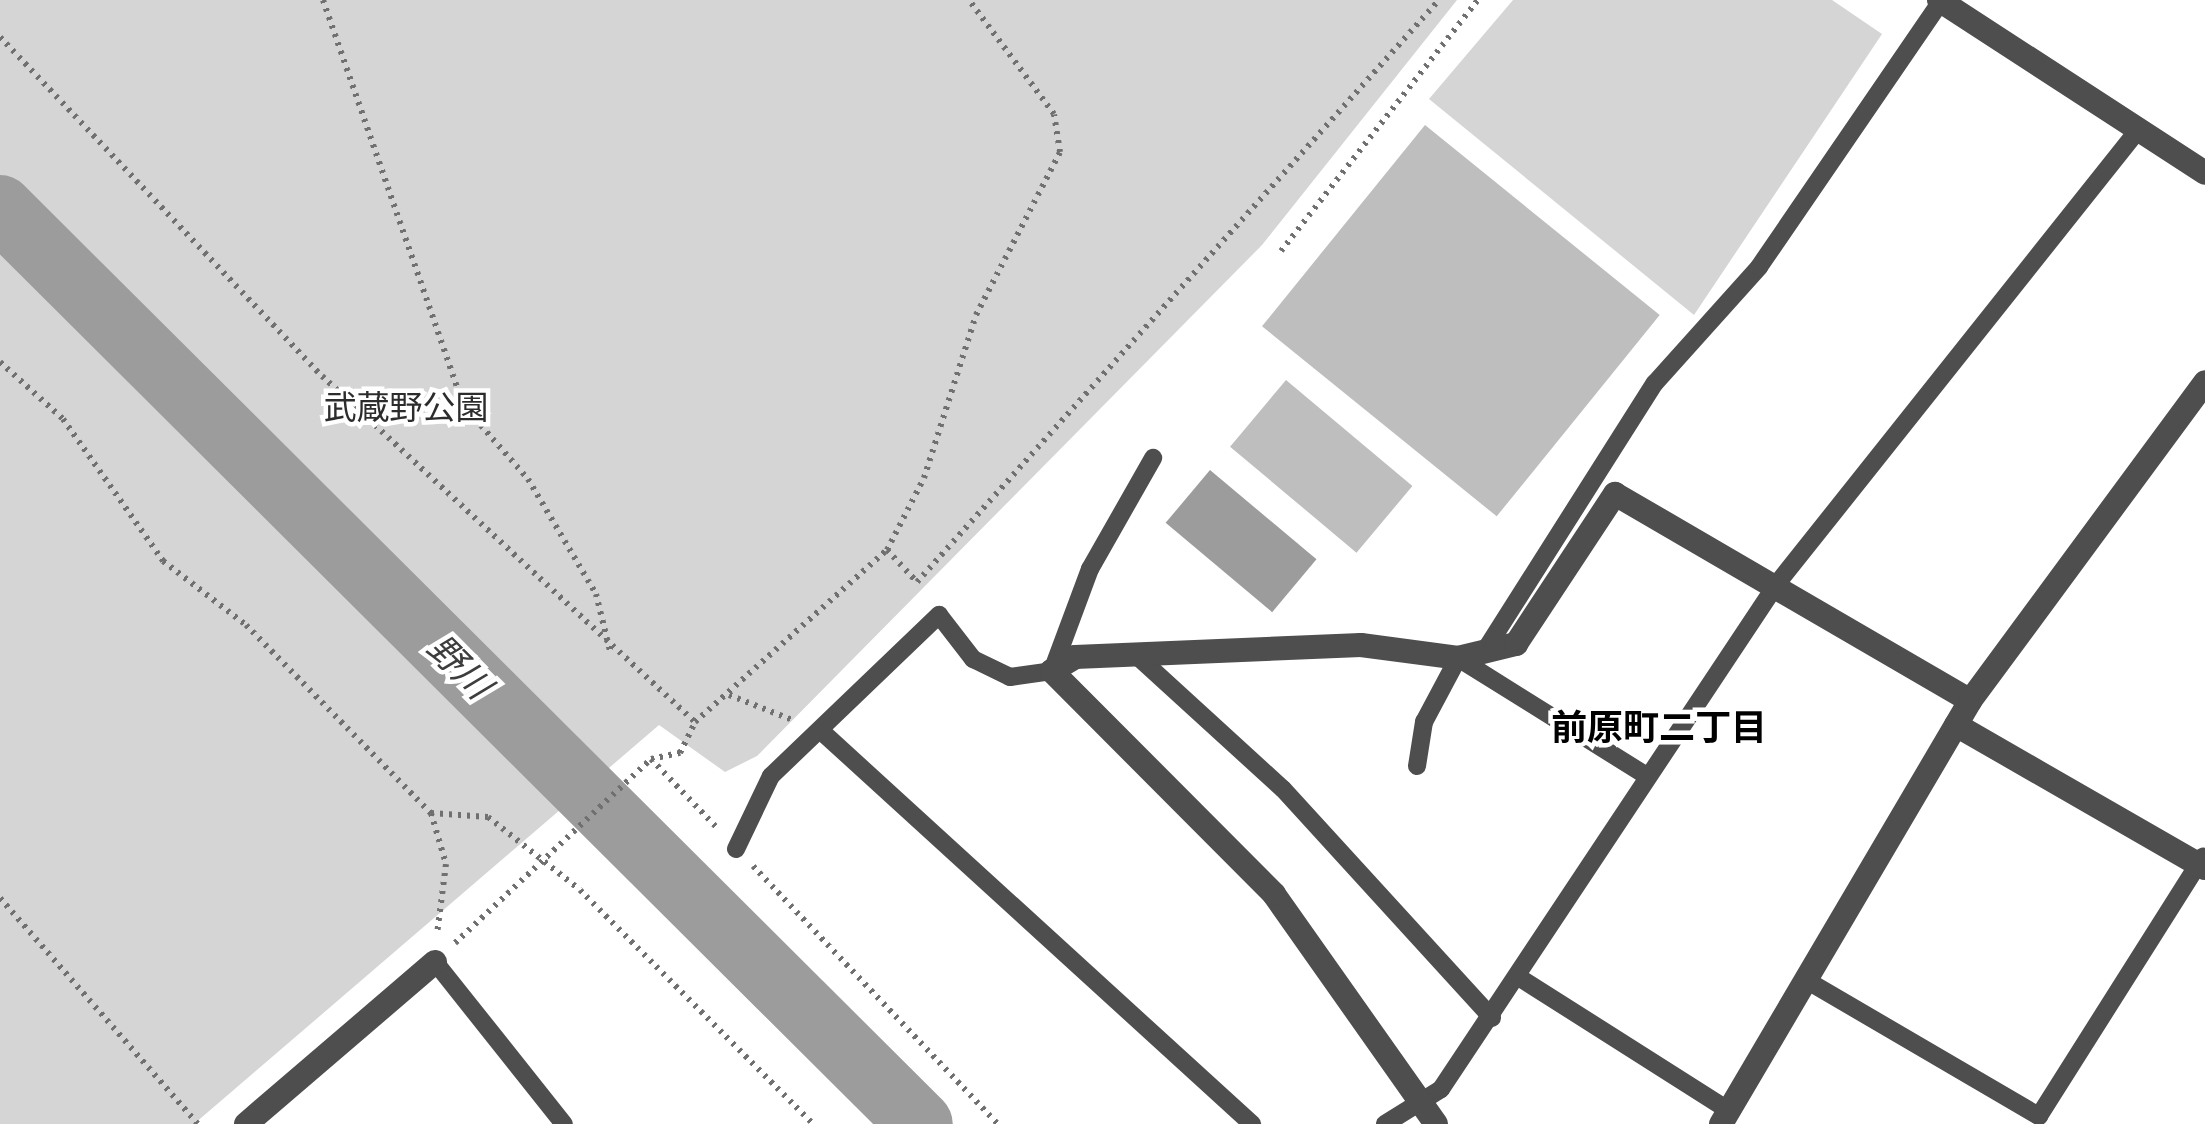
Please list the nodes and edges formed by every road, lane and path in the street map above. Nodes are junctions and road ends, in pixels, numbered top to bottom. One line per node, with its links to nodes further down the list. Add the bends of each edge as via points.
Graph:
1 (322, 0): 18 (path, via 463,405 528,479 596,594)
2 (969, 0): 13 (path, via 1054,115 1060,152 976,314 924,478)
3 (1438, 0): 14 (path)
4 (1478, 0): 9 (path)
5 (1940, 1): 7 (street); 17 (lane, via 1759,267 1655,383)
6 (0, 37): 18 (path, via 199,253)
7 (2138, 130): 8 (street); 15 (lane)
8 (2205, 173)
9 (1281, 250)
10 (0, 362): 30 (path, via 63,419 163,561 246,625)
11 (2205, 382): 23 (street)
12 (1153, 458): 21 (lane, via 1090,569)
13 (887, 550): 14 (path); 22 (path)
14 (916, 582): 16 (path)
15 (1776, 585): 17 (street, via 1615,494 1516,644); 23 (street); 29 (lane)
16 (939, 615): 21 (lane, via 973,659 1010,677); 26 (lane)
17 (1484, 652): 20 (street)
18 (611, 654): 24 (path)
19 (1135, 654): 20 (street, via 1361,645); 21 (street, via 1075,657); 38 (lane, via 1283,790)
20 (1457, 658): 28 (lane, via 1424,722); 29 (lane)
21 (1052, 671): 39 (street, via 1274,894)
22 (727, 695): 24 (path); 26 (path)
23 (1970, 701): 25 (street)
24 (695, 722): 27 (path, via 680,753)
25 (1956, 725): 33 (street); 37 (street)
26 (820, 730): 31 (lane, via 771,776); 46 (lane)
27 (651, 759): 31 (path); 32 (path)
28 (1418, 766)
29 (1647, 776): 36 (lane)
30 (431, 813): 32 (path, via 488,817); 35 (path, via 446,864)
31 (736, 849): 45 (path)
32 (542, 861): 35 (path); 44 (path)
33 (2203, 862): 37 (lane, via 2038,1116)
34 (0, 898): 41 (path)
35 (435, 962): 42 (street); 43 (lane)
36 (1520, 978): 38 (lane); 40 (lane)
37 (1805, 980): 40 (street)
38 (1492, 1018): 39 (lane)
39 (1430, 1115): 47 (lane)
40 (1724, 1117)
41 (198, 1124)
42 (246, 1124)
43 (564, 1124)
44 (813, 1124)
45 (998, 1124)
46 (1252, 1124)
47 (1385, 1124)

